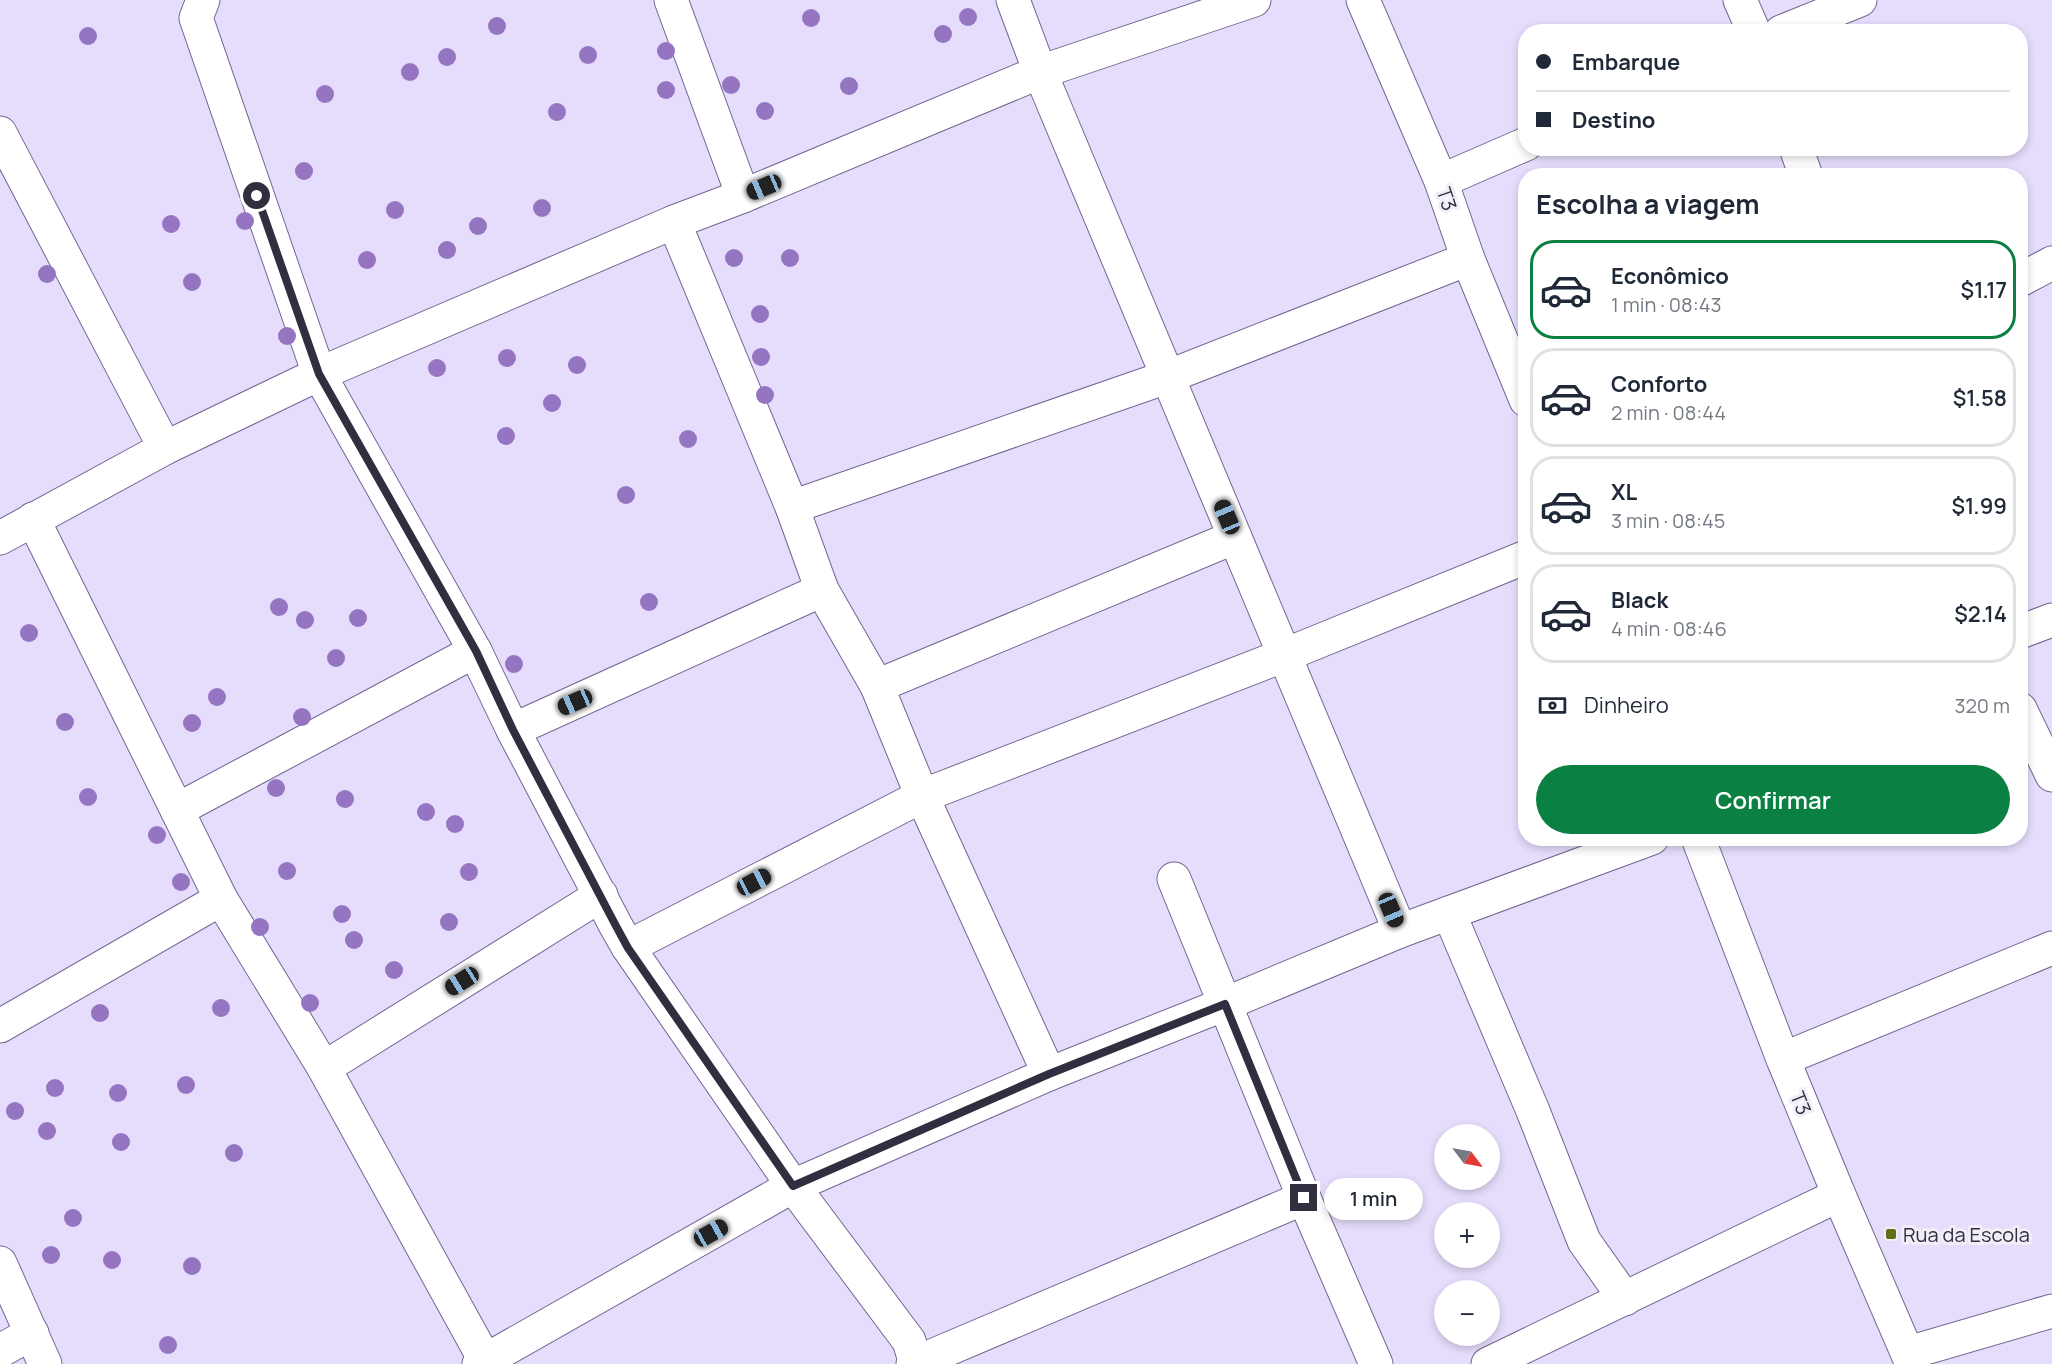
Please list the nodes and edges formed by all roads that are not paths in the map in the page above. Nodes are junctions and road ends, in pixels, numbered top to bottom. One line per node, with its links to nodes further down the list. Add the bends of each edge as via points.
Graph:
1 (203, 0): 19 (street, via 196,18)
2 (671, 0): 14 (street)
3 (1013, 0): 10 (street)
4 (1254, 0): 10 (street)
5 (1363, 0): 13 (street, T3)
6 (1740, 0): 8 (street)
7 (1860, 0): 9 (street)
8 (1750, 24)
9 (1801, 24)
10 (1040, 72): 14 (street); 20 (street)
11 (0, 133): 22 (street)
12 (1518, 147): 13 (street)
13 (1441, 181): 16 (street, T3)
14 (743, 196): 15 (street)
15 (674, 222): 19 (street); 23 (street)
16 (1468, 260): 20 (street); 21 (street, T3)
17 (2052, 263): 18 (street)
18 (2028, 276)
19 (319, 374): 22 (street); 31 (street)
20 (1167, 377): 23 (street); 25 (street)
21 (1518, 381)
22 (165, 448): 24 (street)
23 (792, 507): 28 (street)
24 (33, 519): 26 (street); 38 (street)
25 (1235, 537): 32 (street); 33 (street)
26 (0, 538)
27 (1518, 560): 32 (street)
28 (822, 590): 33 (street); 35 (street)
29 (2052, 620): 30 (street)
30 (2028, 629)
31 (476, 651): 35 (street); 38 (street)
32 (1285, 655): 37 (street); 45 (street)
33 (877, 686): 37 (street)
34 (2028, 726): 36 (street)
35 (513, 730): 42 (street)
36 (2052, 775)
37 (922, 796): 46 (street); 52 (street)
38 (177, 810): 43 (street)
39 (1630, 846): 44 (street)
40 (1701, 846): 50 (street, T3)
41 (1174, 879): 48 (street)
42 (601, 896): 46 (street); 51 (street)
43 (221, 899): 49 (street); 51 (street)
44 (1449, 913): 45 (street); 57 (street, via 1584,1241)
45 (1400, 931): 48 (street)
46 (628, 948): 53 (street)
47 (2052, 948): 50 (street)
48 (1225, 1004): 52 (street); 55 (street)
49 (0, 1026)
50 (1783, 1059): 54 (street, T3)
51 (324, 1068): 62 (street)
52 (1049, 1074): 53 (street)
53 (793, 1186): 62 (street); 63 (street, via 909,1341)
54 (1839, 1195): 57 (street); 61 (street, T3)
55 (1304, 1198): 63 (street); 65 (street)
56 (0, 1263): 59 (street)
57 (1624, 1299): 66 (street)
58 (2052, 1311): 61 (street)
59 (32, 1334): 60 (street); 64 (street)
60 (0, 1351)
61 (1910, 1359)
62 (482, 1362)
63 (915, 1363)
64 (45, 1364)
65 (1376, 1364)
66 (1488, 1364)

